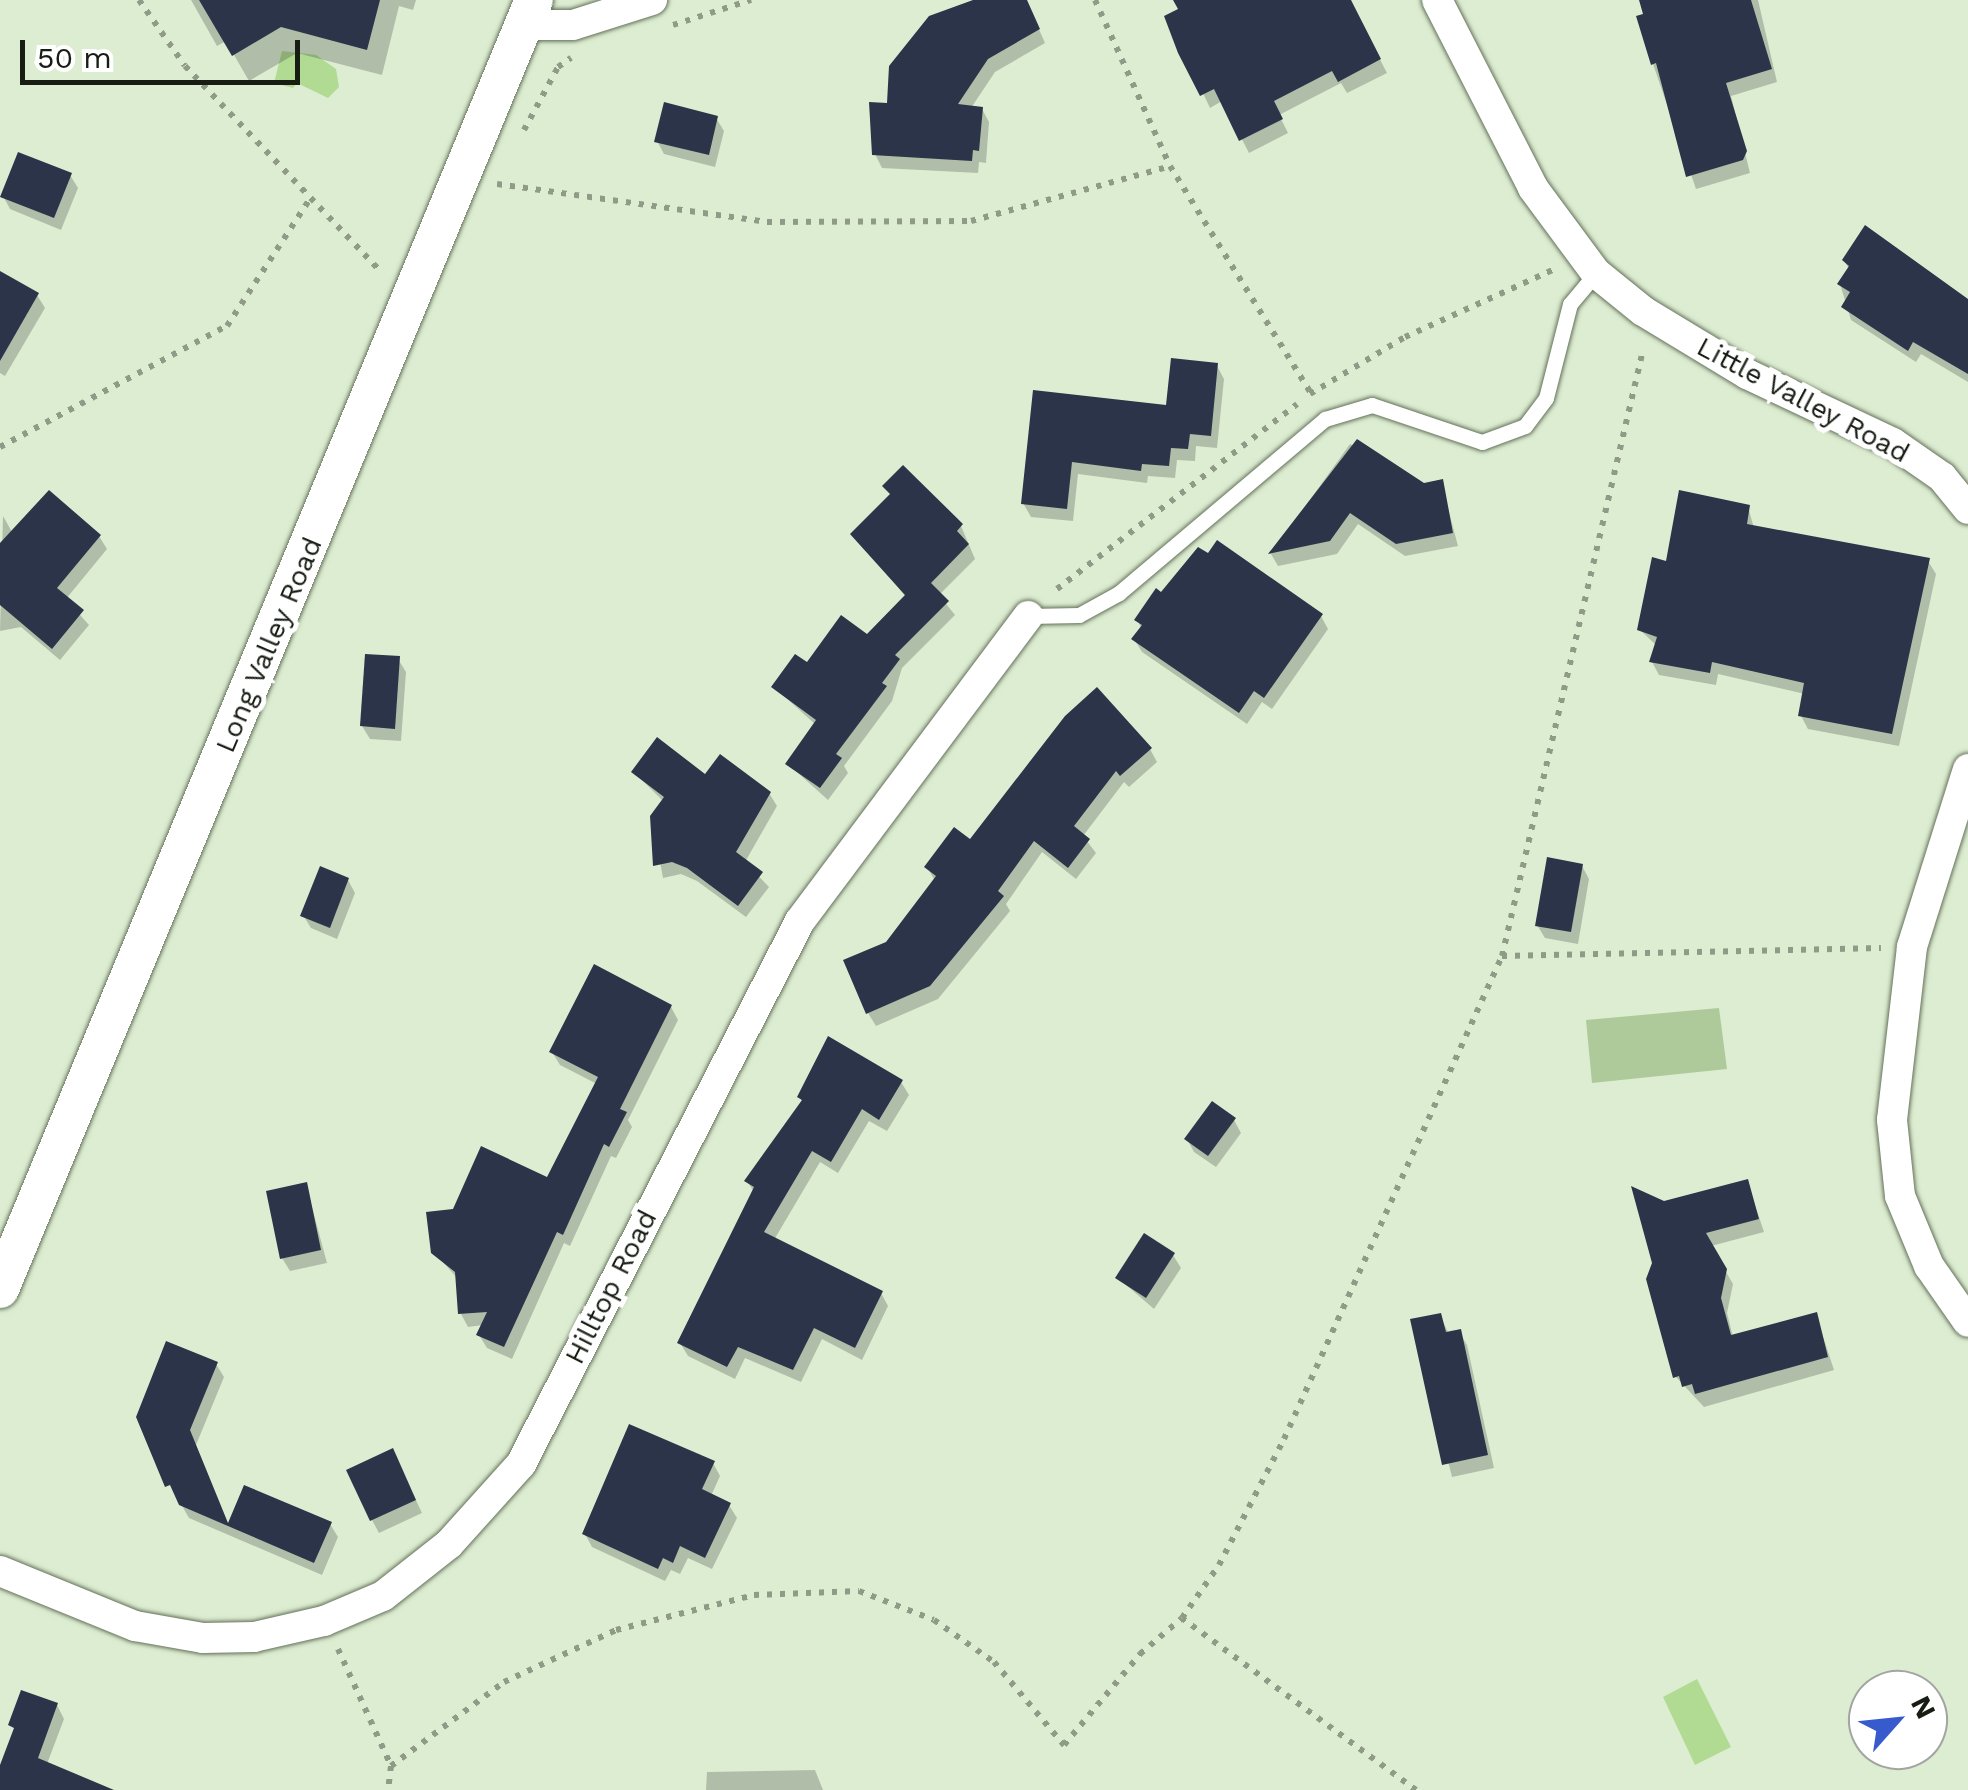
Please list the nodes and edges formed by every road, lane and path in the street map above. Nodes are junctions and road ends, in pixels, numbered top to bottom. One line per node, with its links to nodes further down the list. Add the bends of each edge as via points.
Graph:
1 (139, 0): 12 (path, via 184,66)
2 (751, 0): 6 (path)
3 (1095, 0): 9 (path)
4 (1437, 0): 14 (street, Little Valley Road, via 1533,188)
5 (530, 13): 6 (street, via 574,25); 11 (street, Long Valley Road)
6 (656, 15)
7 (587, 53): 8 (path, via 558,67)
8 (522, 134)
9 (1170, 166): 11 (path, via 971,221 767,222); 16 (path)
10 (504, 167): 11 (path)
11 (478, 179): 23 (street, Long Valley Road)
12 (311, 196): 13 (path); 17 (path, via 227,326)
13 (381, 272)
14 (1596, 273): 18 (street, Little Valley Road, via 1643,312 1747,374 1893,443 1942,476); 19 (lane, via 1570,304 1546,398 1525,426 1482,442 1372,405 1325,419 1120,592 1079,615)
15 (1643, 348): 22 (path)
16 (1312, 393)
17 (0, 448)
18 (1968, 509)
19 (1028, 616): 27 (street, Hilltop Road, via 800,921 520,1464 450,1544 383,1596)
20 (1968, 768): 21 (street)
21 (1912, 947): 22 (path); 24 (street, via 1892,1120 1900,1196 1929,1266)
22 (1502, 956): 26 (path, via 1284,1439 1219,1565)
23 (0, 1289)
24 (1968, 1322)
25 (0, 1570): 27 (street, Hilltop Road, via 135,1626 203,1638 254,1637)
26 (1182, 1618): 28 (path, via 1140,1654 1064,1745 994,1662 934,1620 858,1590 754,1595 616,1630 504,1682); 30 (path)
27 (324, 1621): 28 (path)
28 (391, 1766): 29 (path)
29 (388, 1790)
30 (1416, 1790)

